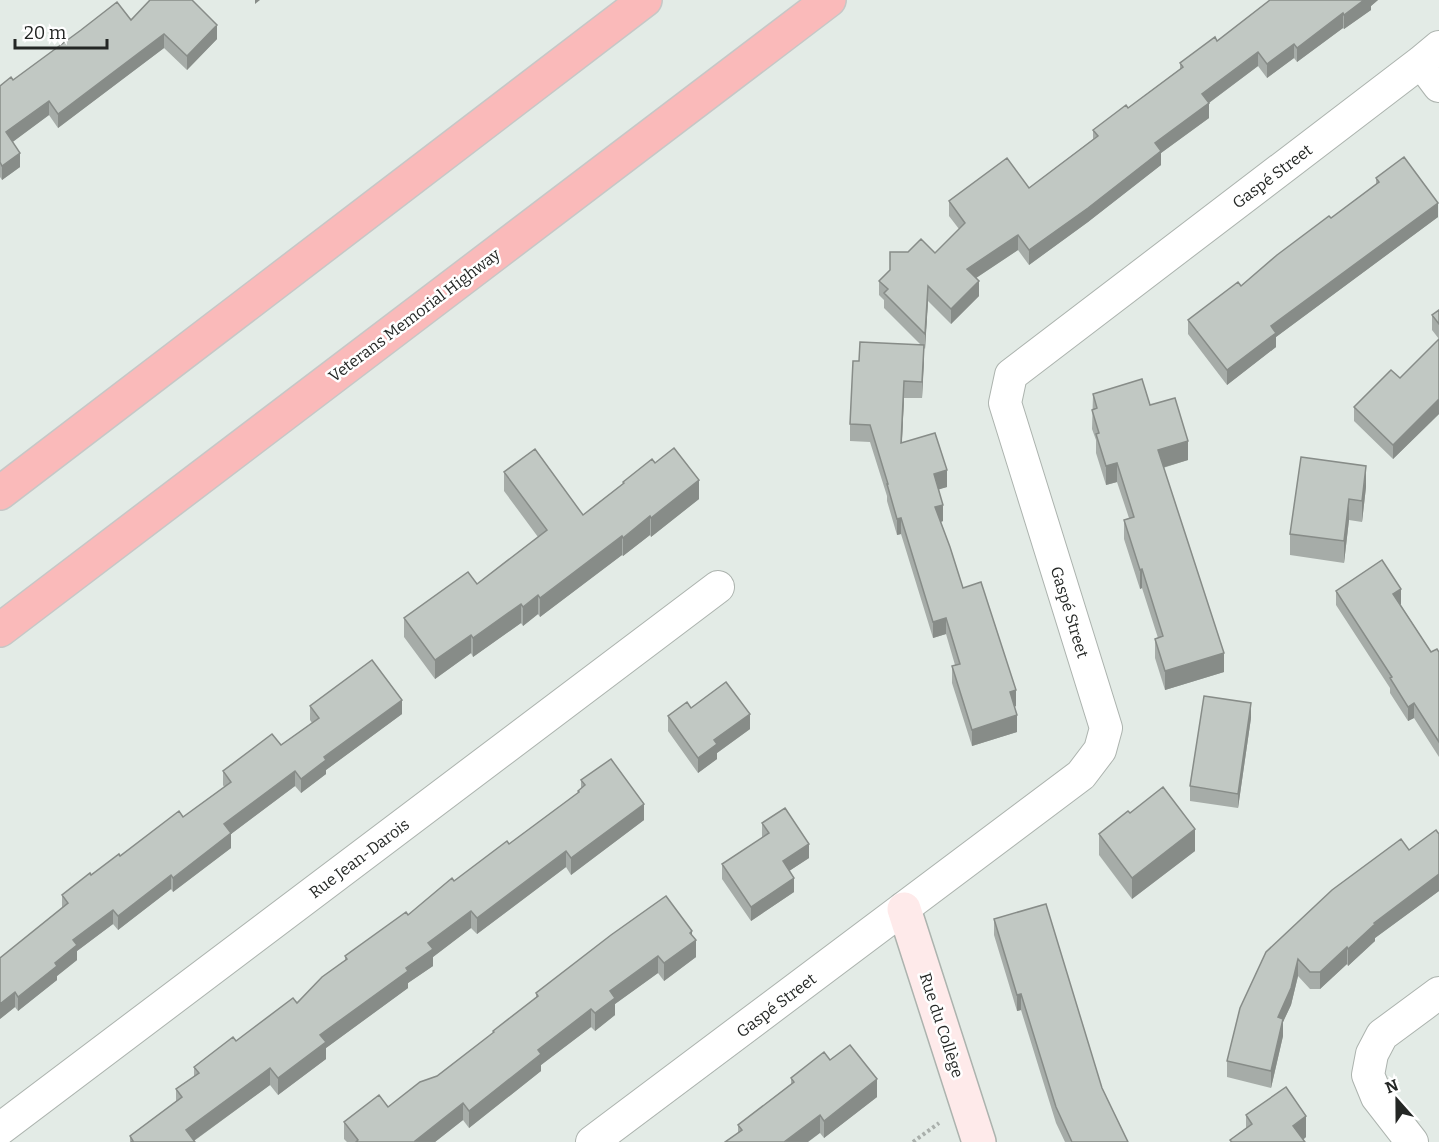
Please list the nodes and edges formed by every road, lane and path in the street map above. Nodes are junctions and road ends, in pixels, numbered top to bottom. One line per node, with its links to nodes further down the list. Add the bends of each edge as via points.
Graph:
1 (645, 0): 4 (highway)
2 (829, 0): 6 (highway, Veterans Memorial Highway)
3 (1433, 65): 7 (street, Gaspé Street, via 1011,375 1005,403 1106,728 1100,750 1081,775)
4 (0, 492)
5 (718, 587): 9 (street, Rue Jean-Darois)
6 (0, 630)
7 (904, 909): 10 (street, Gaspé Street); 11 (street, Rue du Collège)
8 (1439, 993): 12 (street, via 1382,1035 1372,1054 1368,1075 1377,1097)
9 (0, 1129)
10 (592, 1142)
11 (979, 1142)
12 (1412, 1142)

